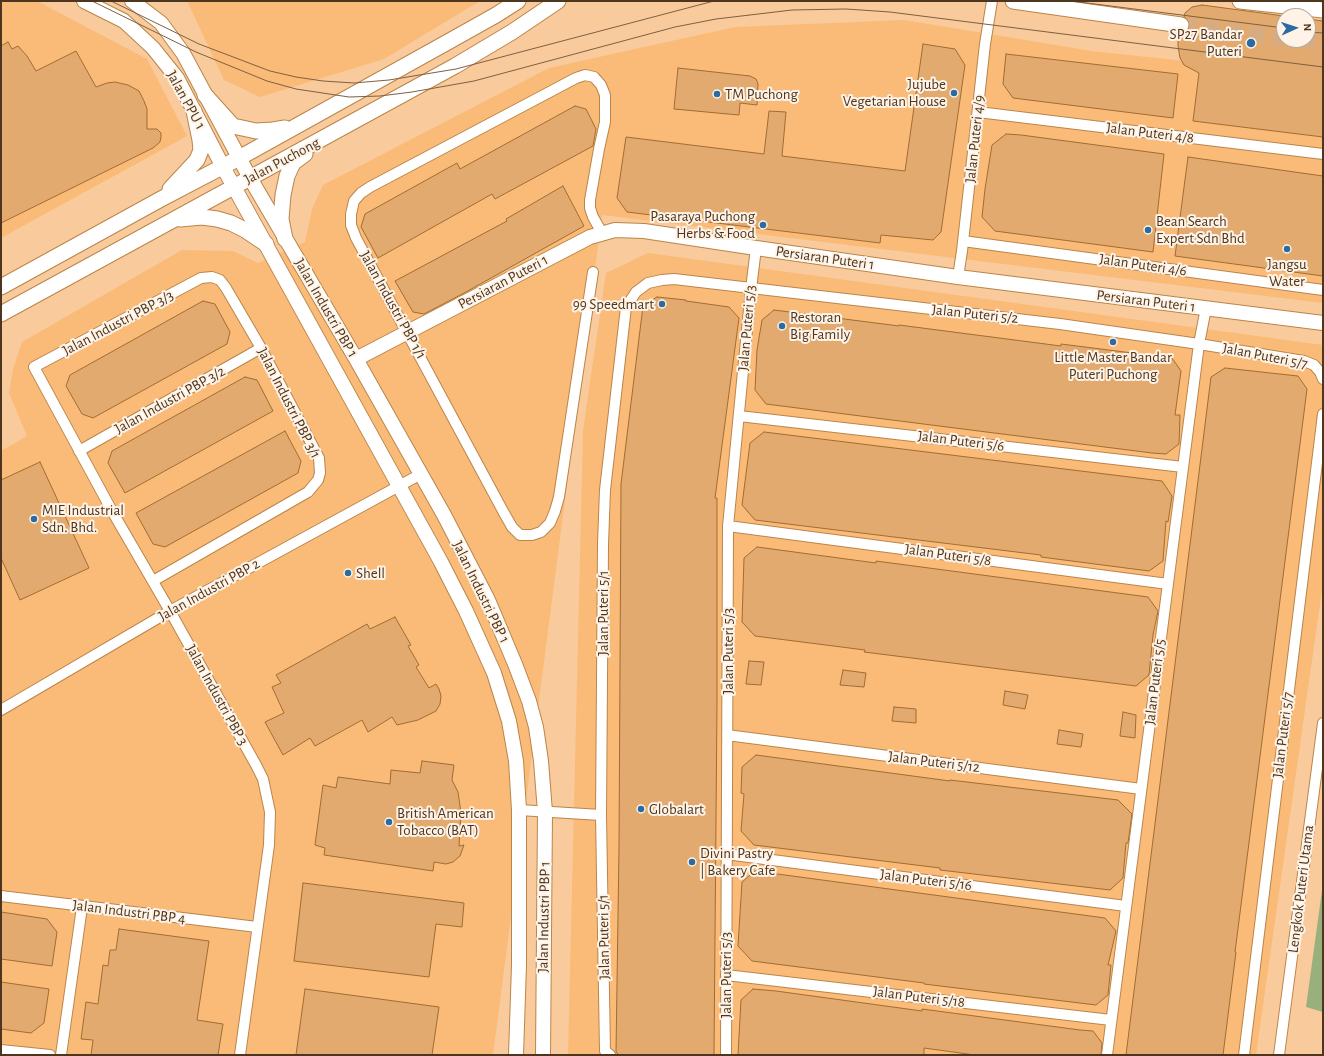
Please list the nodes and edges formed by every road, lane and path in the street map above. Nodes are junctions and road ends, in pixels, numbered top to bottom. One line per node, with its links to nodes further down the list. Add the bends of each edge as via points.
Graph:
1 (84, 1): 11 (main road, Jalan PPU 1, via 124,21 153,48 177,78)
2 (132, 1): 10 (main road, Jalan PPU 1, via 161,23 183,54)
3 (518, 1): 13 (main road, Jalan Puchong)
4 (558, 1): 14 (main road, Jalan Puchong, via 455,66)
5 (992, 1): 12 (street, Jalan Puteri 4/9)
6 (1013, 1): 9 (main road)
7 (1240, 1): 8 (main road)
8 (1323, 10)
9 (1181, 25)
10 (205, 95): 13 (main road, via 233,126 242,129 273,130); 16 (main road, Jalan PPU 1)
11 (194, 111): 17 (main road, Jalan PPU 1); 20 (main road, via 201,150 197,160)
12 (978, 112): 15 (street, Jalan Puteri 4/8); 24 (street, Jalan Puteri 4/9)
13 (300, 124): 16 (main road, Jalan Puchong)
14 (324, 138): 18 (main road, Jalan Puchong); 23 (main road, via 293,163 287,176 281,219)
15 (1323, 154)
16 (239, 158): 17 (main road, Jalan Puchong); 18 (main road, Jalan PPU 1)
17 (222, 167): 19 (main road, Jalan PPU 1); 20 (main road, Jalan Puchong)
18 (250, 178): 19 (main road, Jalan Puchong); 23 (main road, Jalan Industri PBP 1)
19 (234, 186): 21 (main road, Jalan Puchong); 25 (main road, Jalan Industri PBP 1)
20 (161, 198): 30 (main road, Jalan Puchong)
21 (174, 219): 25 (main road, via 217,219 245,230); 34 (main road, Jalan Puchong)
22 (602, 233): 26 (main road, Persiaran Puteri 1, via 615,230 644,231); 36 (main road, Persiaran Puteri 1); 36 (street, Jalan Industri PBP 1/1, via 593,217 590,200 606,122 605,95 594,77 585,75 370,187 354,202 351,225 356,238)
23 (285, 239): 39 (main road, Jalan Industri PBP 1)
24 (963, 241): 28 (street, Jalan Puteri 4/9); 32 (street, Jalan Puteri 4/6)
25 (266, 244): 48 (main road, Jalan Industri PBP 1)
26 (756, 248): 28 (main road, Persiaran Puteri 1); 31 (street, Jalan Puteri 5/3)
27 (593, 272): 36 (street, Jalan Industri PBP 1/1, via 560,497 550,522 541,532 532,535 520,535 512,527)
28 (958, 277): 33 (main road, Persiaran Puteri 1)
29 (201, 278): 38 (street, Jalan Industri PBP 3/1, via 212,277 220,280); 40 (street, Jalan Industri PBP 3/3)
30 (1, 286)
31 (751, 289): 37 (street, Jalan Puteri 5/2, via 1060,324); 43 (street, Jalan Puteri 5/3); 59 (street, Jalan Puteri 5/1, via 674,279 662,280 648,283 636,292 626,307 605,490)
32 (1323, 290)
33 (1206, 308): 35 (main road, Persiaran Puteri 1); 37 (street, Jalan Puteri 5/5)
34 (1, 314)
35 (1323, 323)
36 (408, 333): 39 (main road, Persiaran Puteri 1)
37 (1199, 344): 41 (street, Jalan Puteri 5/7, via 1304,361 1314,365); 46 (street, Jalan Puteri 5/5)
38 (261, 348): 44 (street, Jalan Industri PBP 3/2); 50 (street, Jalan Industri PBP 3/1, via 319,458 318,480 308,492)
39 (356, 359): 47 (main road, Jalan Industri PBP 1)
40 (34, 367): 44 (street, Jalan Industri PBP 3)
41 (1323, 379)
42 (1323, 414): 45 (street, Jalan Puteri 5/7)
43 (739, 416): 46 (street, Jalan Puteri 5/6); 49 (street, Jalan Puteri 5/3)
44 (79, 451): 50 (street, Jalan Industri PBP 3)
45 (1320, 460): 76 (street, Jalan Puteri 5/7)
46 (1183, 467): 51 (street, Jalan Puteri 5/5)
47 (421, 474): 48 (street, Jalan Industri PBP 2); 58 (main road, Jalan Industri PBP 1, via 488,600 529,701 536,727)
48 (398, 486): 52 (street, Jalan Industri PBP 2); 57 (main road, Jalan Industri PBP 1, via 459,597 494,673 509,721 516,761)
49 (728, 526): 51 (street, Jalan Puteri 5/8); 55 (street, Jalan Puteri 5/3)
50 (153, 581): 52 (street, Jalan Industri PBP 3)
51 (1168, 584): 56 (street, Jalan Puteri 5/5)
52 (170, 611): 53 (street, Jalan Industri PBP 2); 64 (street, Jalan Industri PBP 3, via 263,779 270,825)
53 (1, 710)
54 (1323, 723): 77 (street, Lengkok Puteri Utama)
55 (727, 735): 56 (street, Jalan Puteri 5/12); 60 (street, Jalan Puteri 5/3)
56 (1141, 789): 63 (street, Jalan Puteri 5/5)
57 (519, 810): 58 (street); 71 (main road, Jalan Industri PBP 1)
58 (545, 812): 59 (street); 72 (main road, Jalan Industri PBP 1)
59 (601, 815): 73 (street, Jalan Puteri 5/1, via 605,1052)
60 (726, 854): 63 (street, Jalan Puteri 5/16); 65 (street, Jalan Puteri 5/3)
61 (1, 896): 62 (street, Jalan Industri PBP 4)
62 (82, 906): 64 (street, Jalan Industri PBP 4); 69 (street)
63 (1126, 906): 66 (street, Jalan Puteri 5/5)
64 (257, 927): 70 (street, Jalan Industri PBP 3)
65 (726, 975): 66 (street, Jalan Puteri 5/18); 74 (street, Jalan Puteri 5/3)
66 (1111, 1020): 75 (street, Jalan Puteri 5/5)
67 (1, 1050): 68 (street)
68 (50, 1055)
69 (60, 1055)
70 (240, 1055)
71 (516, 1055)
72 (543, 1055)
73 (610, 1055)
74 (726, 1055)
75 (1106, 1055)
76 (1244, 1055)
77 (1279, 1055)

